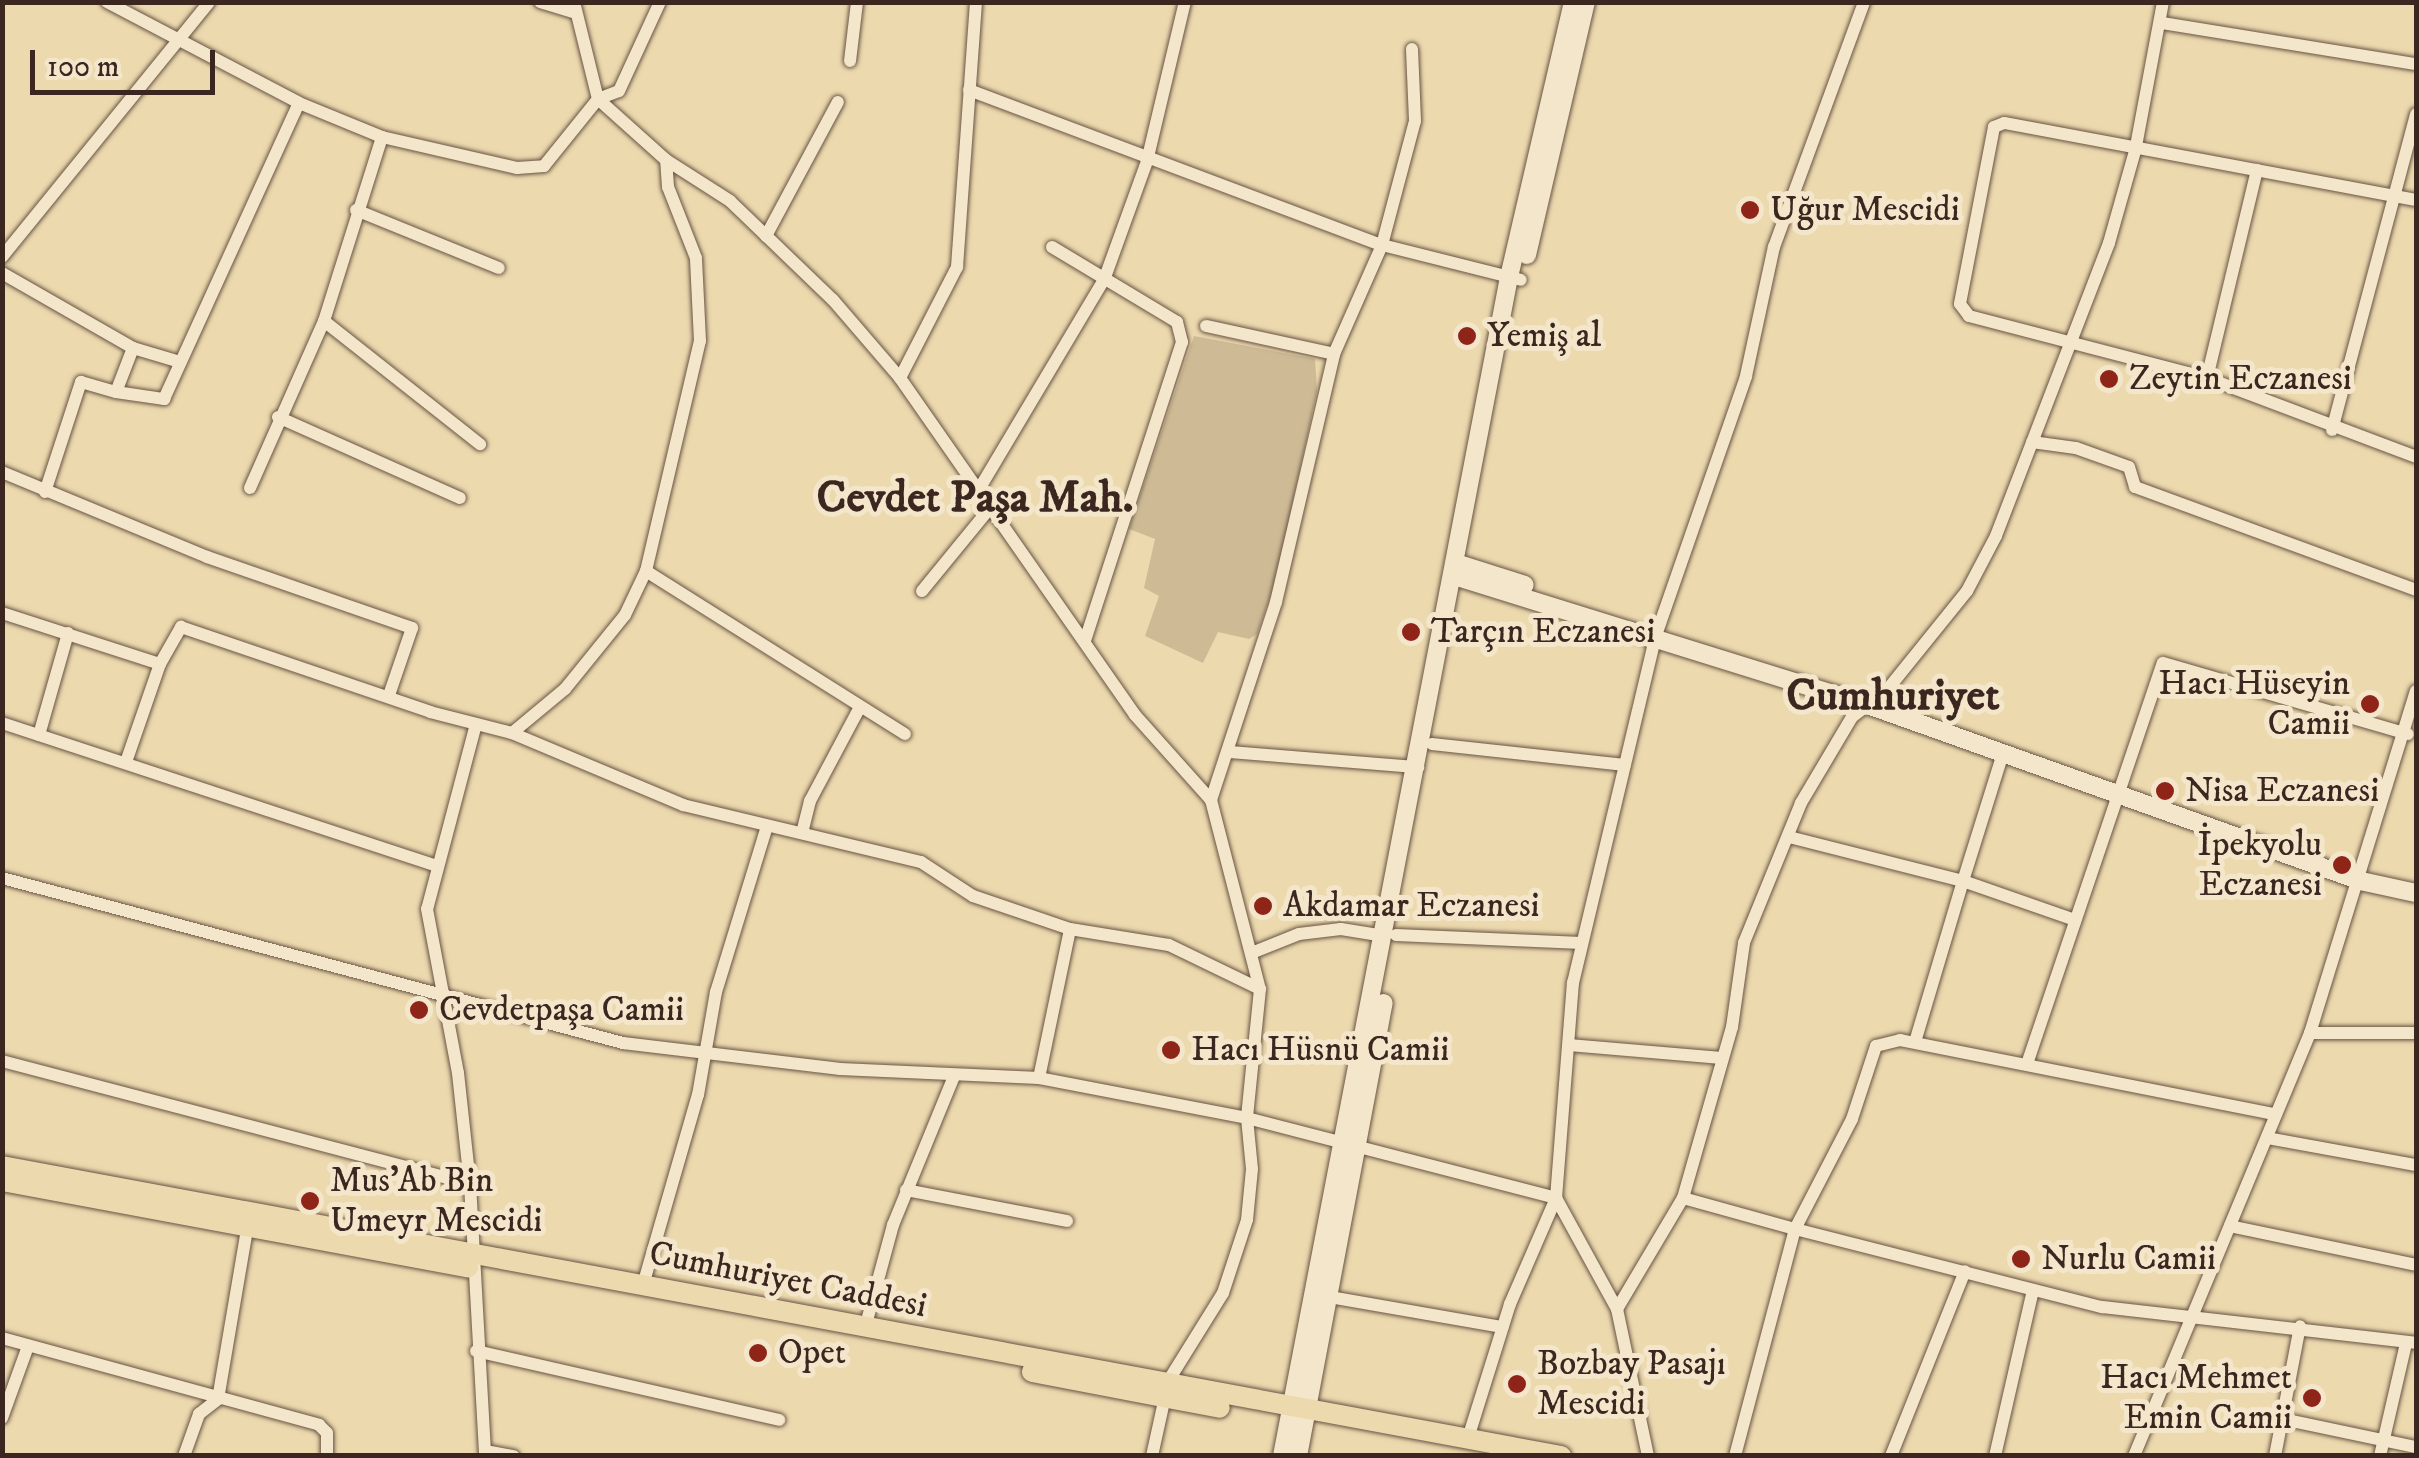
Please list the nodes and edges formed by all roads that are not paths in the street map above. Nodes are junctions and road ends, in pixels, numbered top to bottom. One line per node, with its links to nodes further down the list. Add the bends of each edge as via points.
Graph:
1 (107, 2): 14 (street)
2 (209, 2): 14 (street)
3 (540, 2): 12 (street)
4 (660, 2): 19 (street, via 619,91)
5 (857, 2): 16 (street)
6 (976, 2): 18 (street)
7 (1185, 2): 26 (street)
8 (1573, 2): 37 (street)
9 (1586, 2): 37 (street)
10 (1864, 2): 65 (street, via 1774,247 1746,376)
11 (2163, 2): 13 (street)
12 (574, 8): 19 (street)
13 (2162, 23): 17 (street); 24 (street)
14 (178, 36): 21 (street); 34 (street, via 100,143)
15 (1412, 49): 33 (street, via 1415,121)
16 (850, 62)
17 (2416, 64)
18 (969, 90): 26 (street); 45 (street, via 957,268)
19 (598, 99): 23 (street, via 544,166 516,168); 25 (street)
20 (838, 102): 31 (street)
21 (300, 103): 23 (street); 44 (street)
22 (2416, 114): 28 (street)
23 (382, 137): 30 (street)
24 (2135, 151): 27 (street); 41 (street, via 2109,243); 41 (street, via 2004,123 1994,127 1960,304 1969,316)
25 (666, 160): 31 (street, via 730,201); 59 (street, via 668,187 696,258 700,340)
26 (1147, 161): 33 (street, via 1250,191); 38 (street)
27 (2257, 170): 28 (street); 46 (street)
28 (2399, 197): 29 (street); 49 (street)
29 (2416, 200)
30 (356, 210): 35 (street); 39 (street)
31 (766, 236): 45 (street)
32 (1052, 246): 38 (street)
33 (1382, 246): 37 (street); 43 (street)
34 (2, 257)
35 (498, 268)
36 (2, 274): 42 (street)
37 (1515, 278): 60 (street)
38 (1104, 280): 55 (street); 66 (street, via 1176,322 1182,342)
39 (324, 321): 48 (street); 51 (street)
40 (1206, 326): 43 (street)
41 (2067, 344): 46 (street); 50 (street)
42 (133, 348): 44 (street); 47 (street)
43 (1334, 354): 79 (street, via 1276,602)
44 (180, 362): 47 (street, via 164,399)
45 (900, 378): 55 (street)
46 (2208, 378): 49 (street)
47 (116, 392): 56 (street, via 82,382)
48 (278, 417): 54 (street); 57 (street)
49 (2332, 430): 52 (street)
50 (2032, 442): 61 (street, via 2076,448 2129,467 2135,487); 70 (street, via 1967,591)
51 (480, 444)
52 (2416, 457)
53 (2, 472): 56 (street)
54 (250, 488)
55 (978, 491): 58 (street)
56 (45, 492): 69 (street, via 412,628)
57 (460, 498)
58 (989, 508): 62 (street); 66 (street)
59 (646, 571): 71 (street); 75 (street, via 625,615 564,688)
60 (1461, 571): 65 (street); 78 (street); 83 (street)
61 (2416, 590)
62 (922, 591)
63 (2, 613): 64 (street)
64 (68, 633): 67 (street); 77 (street)
65 (1657, 633): 70 (street); 82 (street)
66 (1085, 641): 85 (street, via 1135,715)
67 (160, 664): 69 (street, via 181,627); 81 (street)
68 (2416, 691): 74 (street)
69 (388, 695): 73 (street)
70 (1870, 701): 80 (street); 84 (street); 88 (street, via 1801,803)
71 (859, 709): 76 (street); 87 (street, via 810,802)
72 (2, 723): 77 (street)
73 (476, 724): 75 (street); 89 (street)
74 (2411, 728): 84 (street, via 2163,662); 90 (street)
75 (512, 733): 86 (street, via 684,805)
76 (906, 734)
77 (39, 735): 81 (street)
78 (1432, 744): 82 (street); 97 (street)
79 (1230, 752): 83 (street); 85 (street)
80 (2003, 752): 84 (street); 92 (street)
81 (126, 762): 89 (street)
82 (1625, 765): 98 (street)
83 (1418, 767): 97 (street)
84 (2118, 788): 90 (street); 95 (street)
85 (1211, 800): 99 (street, via 1222,858)
86 (766, 830): 87 (street); 106 (street, via 724,960)
87 (802, 834): 96 (street, via 920,862 973,896)
88 (1789, 836): 92 (street); 107 (street, via 1744,944)
89 (437, 866): 101 (street, via 426,909)
90 (2362, 877): 93 (street); 94 (street); 103 (street)
91 (2, 878): 101 (street, via 127,907 307,962)
92 (1963, 881): 95 (street); 104 (street)
93 (2416, 884)
94 (2416, 893)
95 (2074, 920): 108 (street)
96 (1070, 929): 100 (street, via 1169,945); 111 (street)
97 (1390, 935): 98 (street); 99 (street, via 1340,929 1299,934); 115 (street)
98 (1582, 944): 105 (street)
99 (1254, 952): 100 (street)
100 (1260, 989): 113 (street)
101 (438, 990): 106 (street, via 623,1043); 119 (street, via 458,1073)
102 (2416, 1032): 103 (street)
103 (2310, 1034): 112 (street)
104 (1915, 1042): 108 (street); 126 (street, via 1876,1046 1852,1118)
105 (1570, 1045): 107 (street); 121 (street)
106 (706, 1048): 110 (street, via 840,1069); 130 (street)
107 (1722, 1058): 122 (street)
108 (2028, 1060): 112 (street)
109 (2, 1061): 119 (street)
110 (954, 1076): 111 (street); 120 (street)
111 (1039, 1078): 113 (street)
112 (2275, 1114): 114 (street)
113 (1247, 1118): 115 (street); 142 (street, via 1247,1220 1223,1293)
114 (2267, 1138): 117 (street); 125 (street)
115 (1350, 1144): 121 (street); 132 (street); 144 (street)
116 (2, 1166): 123 (main road, Cumhuriyet Caddesi)
117 (2416, 1166)
118 (2, 1181): 123 (main road, Cumhuriyet Caddesi)
119 (470, 1184): 127 (street)
120 (906, 1190): 124 (street); 137 (street)
121 (1556, 1198): 133 (street); 136 (street)
122 (1683, 1198): 126 (street); 133 (street)
123 (249, 1219): 127 (main road, Cumhuriyet Caddesi); 143 (street)
124 (1068, 1222)
125 (2230, 1226): 128 (street); 134 (street)
126 (1795, 1229): 129 (street); 161 (street)
127 (472, 1260): 130 (main road, Cumhuriyet Caddesi); 141 (street); 142 (main road, Cumhuriyet Caddesi)
128 (2416, 1265)
129 (1964, 1271): 131 (street); 162 (street)
130 (642, 1285): 137 (main road, Cumhuriyet Caddesi)
131 (2032, 1294): 134 (street); 163 (street)
132 (1330, 1297): 136 (street); 144 (street)
133 (1617, 1309): 160 (street)
134 (2189, 1314): 135 (street); 164 (street)
135 (2300, 1326): 139 (street); 146 (street)
136 (1502, 1327): 148 (street)
137 (866, 1328): 142 (main road, Cumhuriyet Caddesi)
138 (2, 1338): 140 (street)
139 (2411, 1343): 149 (street)
140 (28, 1346): 143 (street); 145 (street)
141 (476, 1351): 147 (street); 151 (street)
142 (1166, 1390): 144 (main road, Cumhuriyet Caddesi); 155 (street)
143 (218, 1399): 152 (street, via 199,1414); 153 (street, via 319,1425 327,1434)
144 (1297, 1415): 148 (main road, Cumhuriyet Caddesi); 156 (street); 157 (street); 158 (main road, Cumhuriyet Caddesi)
145 (2, 1418)
146 (2283, 1418): 149 (street); 165 (street)
147 (779, 1420)
148 (1468, 1438): 159 (main road, Cumhuriyet Caddesi)
149 (2383, 1440): 150 (street); 166 (street)
150 (2416, 1447)
151 (485, 1453): 154 (street)
152 (184, 1456)
153 (327, 1456)
154 (514, 1456)
155 (1152, 1456)
156 (1282, 1456)
157 (1298, 1456)
158 (1493, 1456)
159 (1561, 1456)
160 (1648, 1456)
161 (1736, 1456)
162 (1891, 1456)
163 (1995, 1456)
164 (2134, 1456)
165 (2275, 1456)
166 (2380, 1456)

